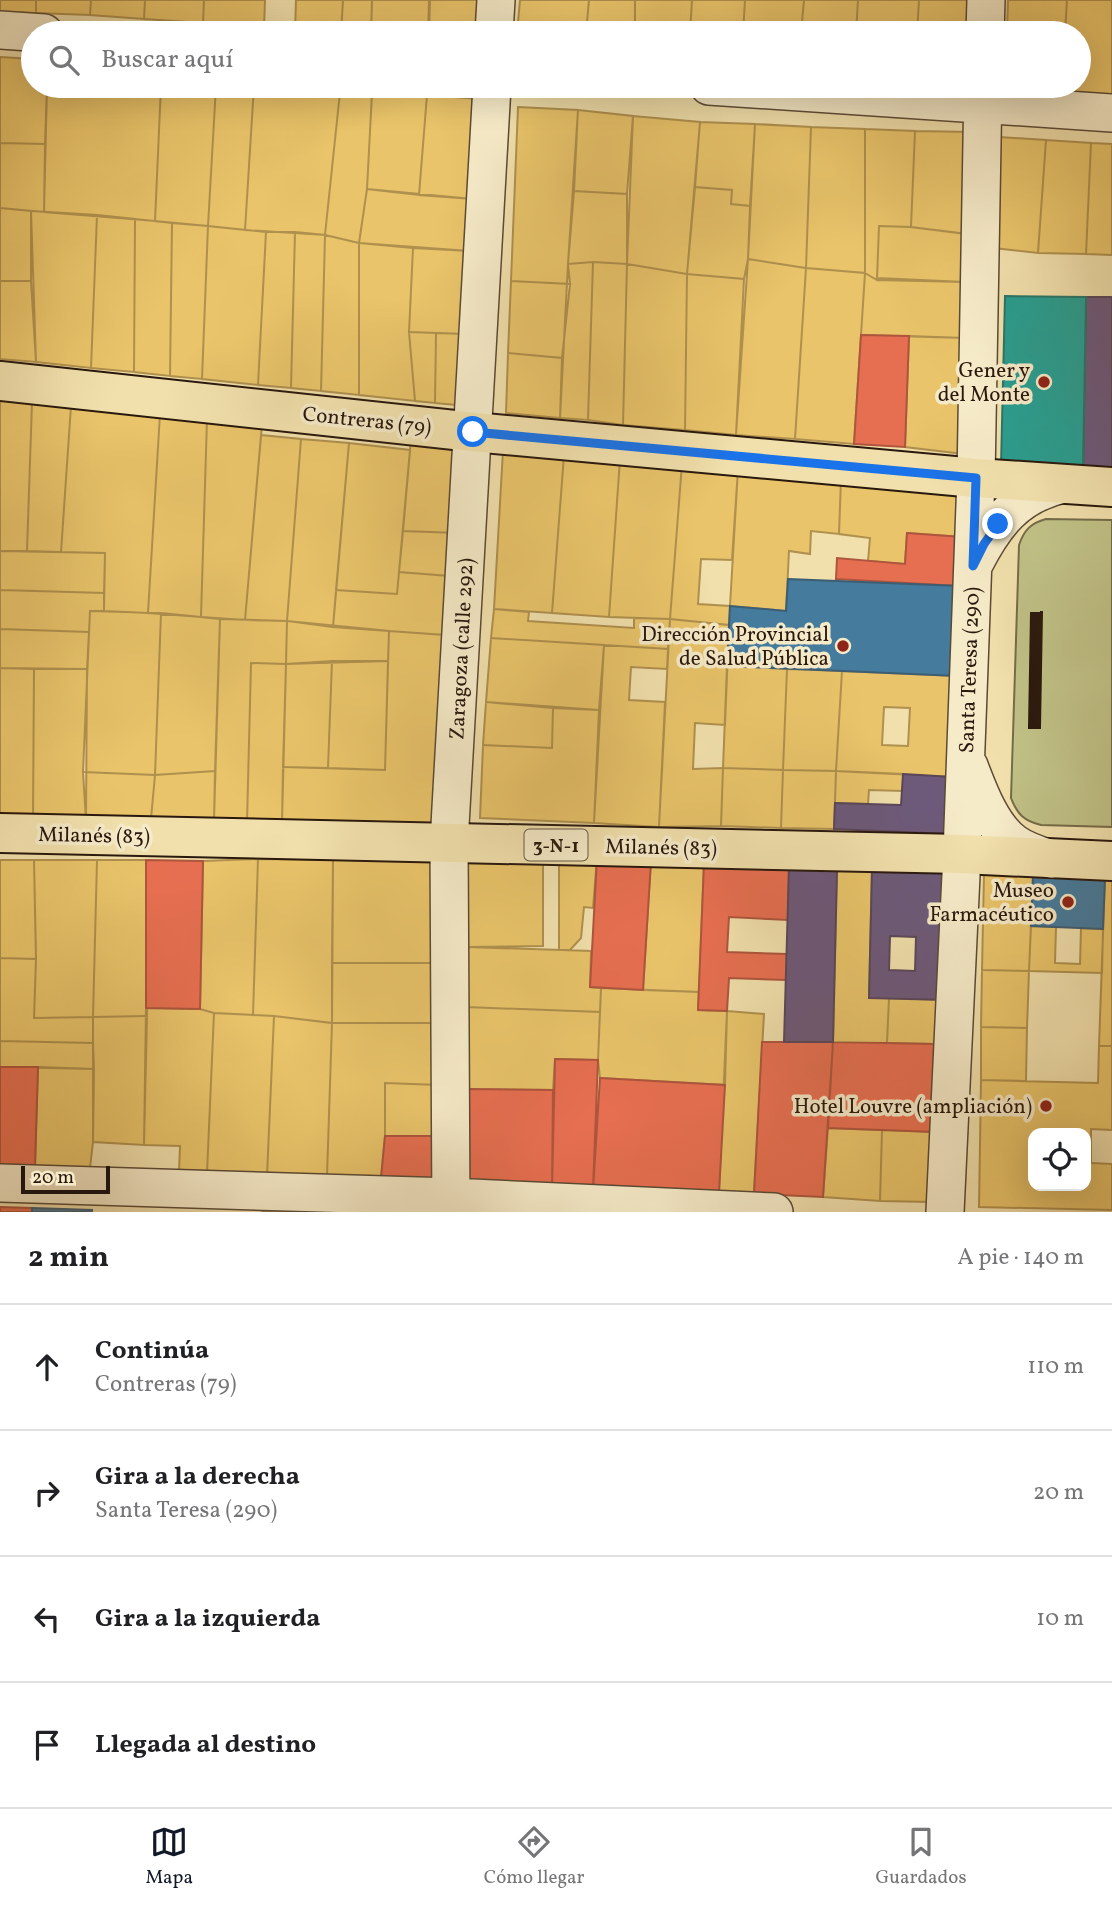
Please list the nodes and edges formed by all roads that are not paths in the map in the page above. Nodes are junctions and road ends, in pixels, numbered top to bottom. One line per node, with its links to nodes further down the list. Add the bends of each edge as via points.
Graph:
1 (496, 0): 3 (street)
2 (986, 0): 4 (street)
3 (495, 21)
4 (985, 21)
5 (0, 30): 6 (street)
6 (21, 31)
7 (491, 98): 12 (street, Zaragoza (calle 292))
8 (983, 98): 13 (street, Santa Teresa (290))
9 (1004, 98): 10 (street)
10 (1112, 113)
11 (0, 381): 12 (main road, Contreras (79))
12 (473, 432): 13 (main road, Contreras (79)); 19 (street, Zaragoza (calle 292))
13 (976, 478): 14 (main road, Contreras (79)); 16 (street, Santa Teresa (290))
14 (1063, 484): 15 (main road, Contreras (79)); 16 (street, via 1032,494 1016,506 998,524)
15 (1112, 487)
16 (973, 566): 17 (street, Santa Teresa (290))
17 (966, 758): 20 (street, Santa Teresa (290)); 21 (street, via 1002,832 1030,852)
18 (0, 832): 19 (main road, Milanés (83) / 3-N-1)
19 (449, 843): 20 (main road, Milanés (83) / 3-N-1); 24 (street, Zaragoza (calle 292))
20 (962, 855): 21 (main road, Milanés (83) / 3-N-1); 26 (street, Santa Teresa (290))
21 (1053, 859): 22 (main road, Milanés (83) / 3-N-1)
22 (1112, 861)
23 (0, 1183): 24 (street)
24 (451, 1204): 25 (street)
25 (774, 1212)
26 (945, 1212)

